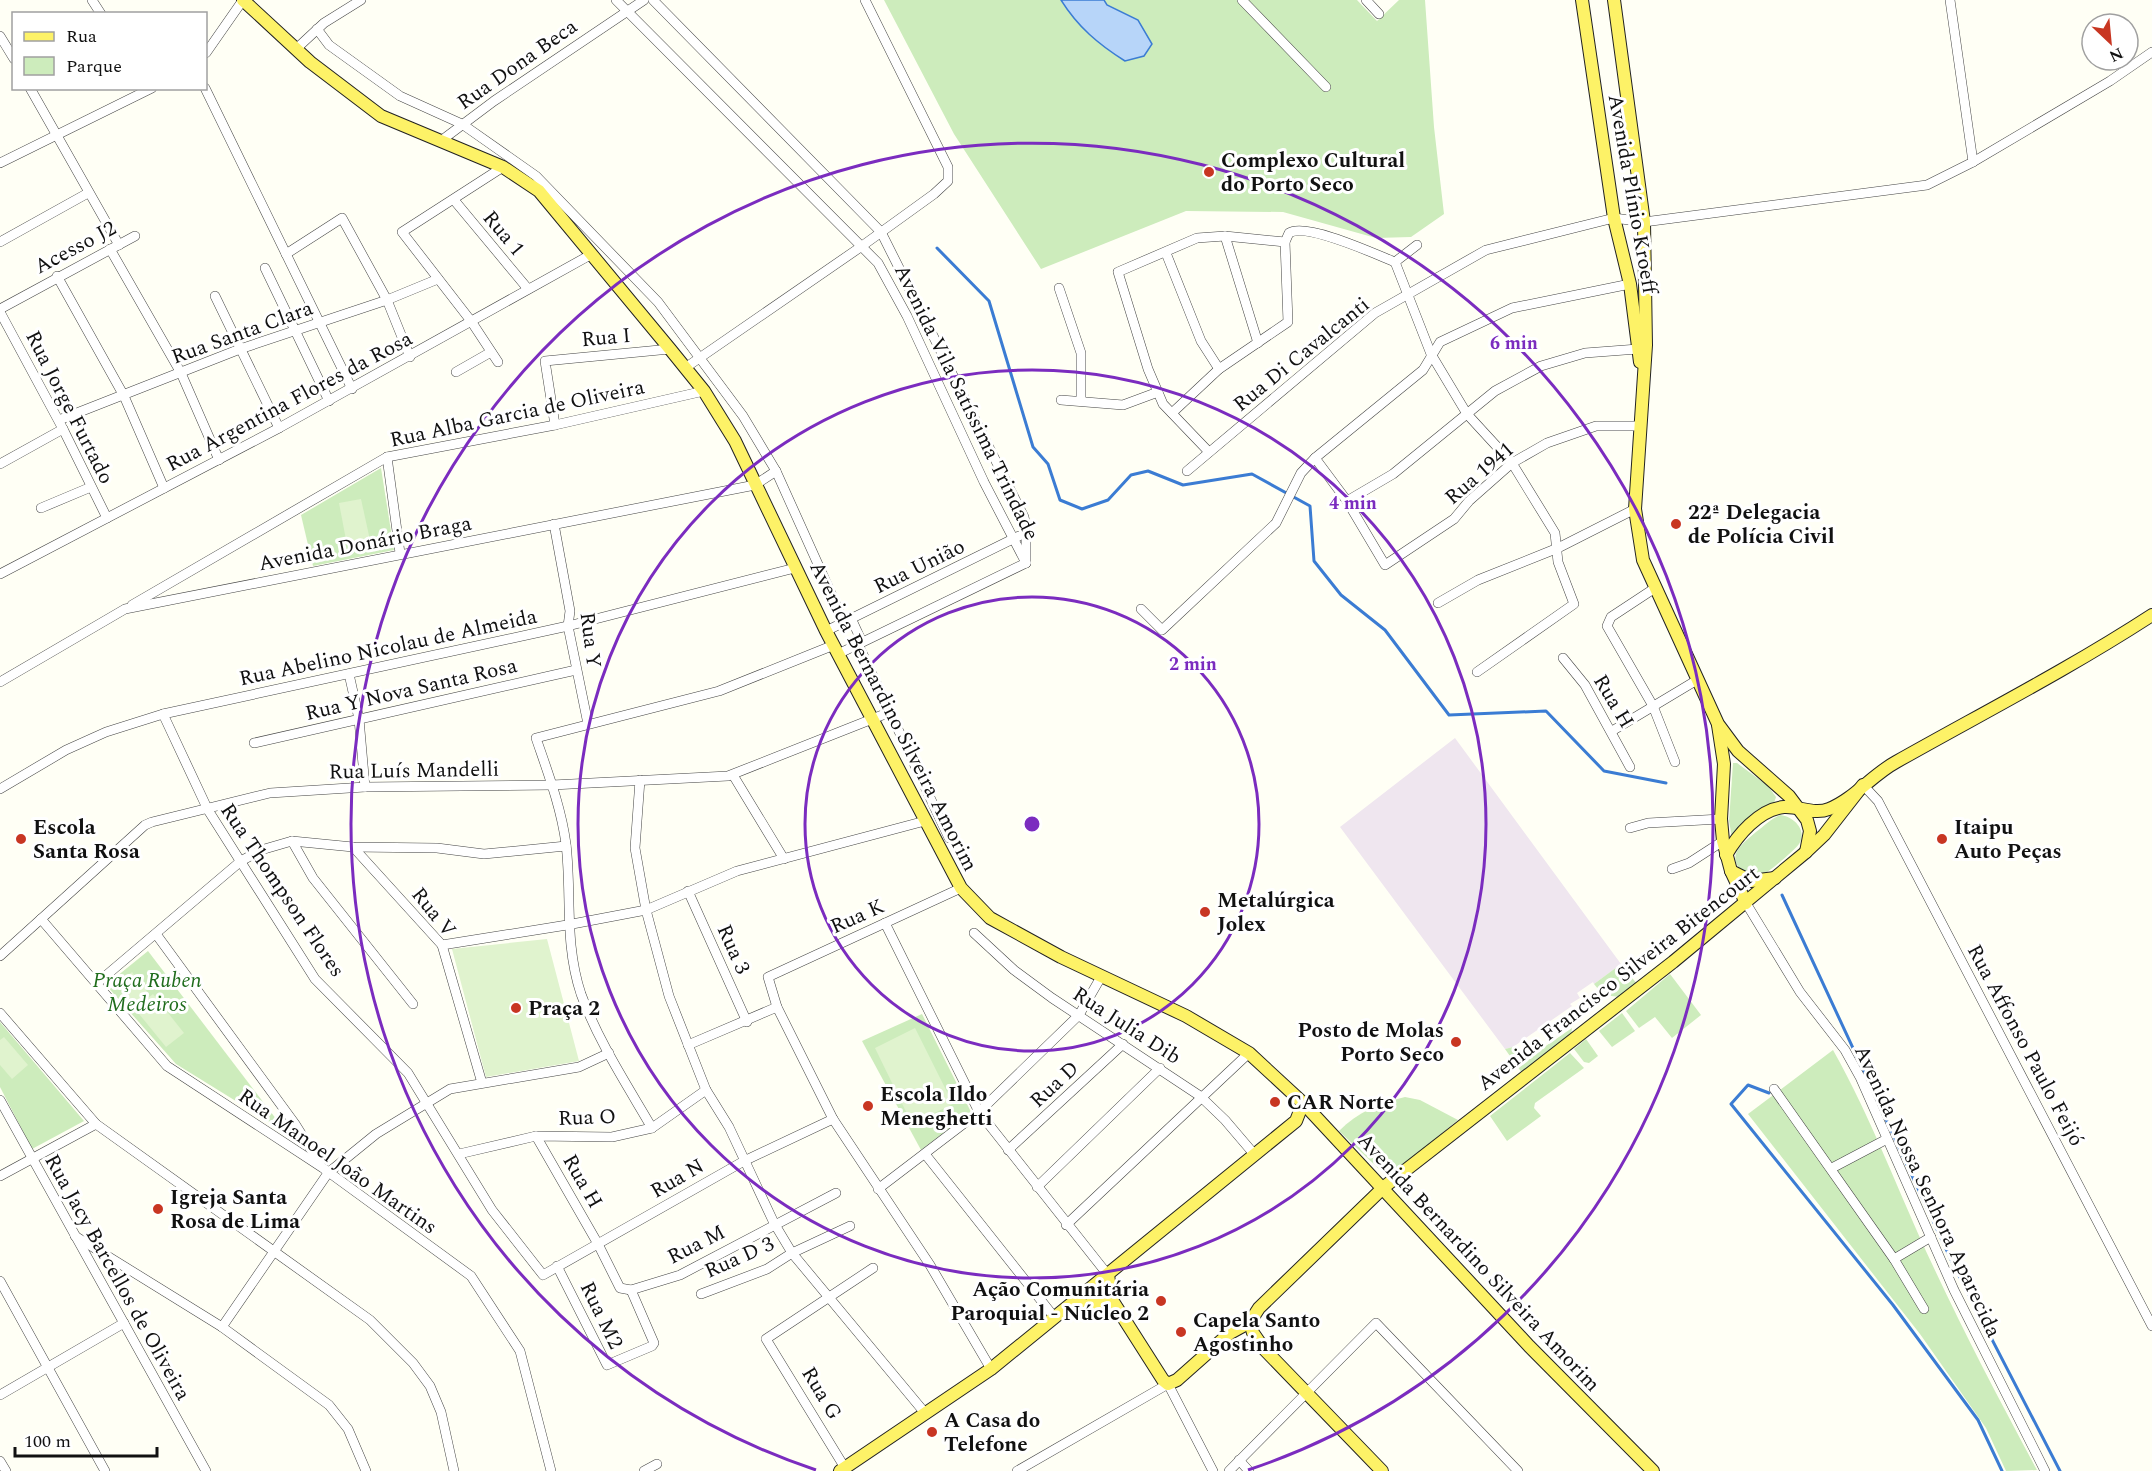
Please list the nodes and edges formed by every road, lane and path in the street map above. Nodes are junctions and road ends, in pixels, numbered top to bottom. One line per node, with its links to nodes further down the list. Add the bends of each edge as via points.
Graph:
1 (243, 0): 16 (main road, Avenida Bernardino Silveira Amorim); 17 (street)
2 (361, 0): 14 (street)
3 (616, 0): 12 (street, Avenida Vila Satíssima Trindade)
4 (644, 0): 12 (street, Rua Dona Beca)
5 (653, 0): 34 (street, Avenida Vila Satíssima Trindade)
6 (865, 0): 34 (street, via 948,167 948,181 942,188)
7 (1242, 0): 20 (street)
8 (1366, 0): 13 (street)
9 (1582, 0): 32 (main road, Avenida Plínio Kroeff)
10 (1614, 0): 33 (main road, Avenida Plínio Kroeff)
11 (1950, 0): 28 (street)
12 (627, 10): 24 (street, Rua Dona Beca); 40 (street, Avenida Vila Satíssima Trindade)
13 (1379, 14)
14 (317, 29): 16 (street); 24 (street, via 328,45 399,96)
15 (1, 41): 19 (street)
16 (297, 49): 26 (main road, Avenida Bernardino Silveira Amorim, via 381,116)
17 (207, 52)
18 (2152, 52): 28 (street)
19 (12, 56)
20 (1326, 87)
21 (31, 90): 25 (street)
22 (148, 90): 25 (street)
23 (206, 90): 43 (street)
24 (462, 124): 26 (street, Rua Dona Beca); 66 (street, via 555,193 658,302)
25 (55, 135): 27 (street); 30 (street)
26 (442, 140): 29 (main road, Avenida Bernardino Silveira Amorim)
27 (0, 162)
28 (1973, 162): 33 (street, via 1927,185)
29 (503, 167): 31 (street); 44 (main road, Avenida Bernardino Silveira Amorim, via 539,191)
30 (88, 193): 38 (street); 41 (street)
31 (453, 200): 48 (street, via 402,232); 51 (street, Rua 1)
32 (1614, 218): 33 (street); 49 (main road, Avenida Plínio Kroeff); 53 (street, Rua Di Cavalcanti, via 1486,250)
33 (1644, 222): 76 (main road, Avenida Plínio Kroeff)
34 (881, 232): 40 (street); 102 (street, Avenida Vila Satíssima Trindade, via 1024,518)
35 (135, 236): 41 (street, Acesso J2)
36 (1225, 236): 37 (street); 42 (street, via 1197,238); 59 (street)
37 (1287, 238): 45 (street, via 1298,230); 59 (street, via 1288,322)
38 (0, 242)
39 (1418, 245): 45 (street)
40 (862, 246): 66 (street); 103 (street, Avenida Vila Satíssima Trindade, via 889,279)
41 (115, 247): 47 (street, Acesso J2); 71 (street)
42 (1166, 253): 69 (street, via 1201,341); 74 (street, via 1118,272)
43 (286, 254): 54 (street, via 342,218); 57 (street)
44 (592, 254): 51 (street, Rua Argentina Flores da Rosa); 61 (main road, Avenida Bernardino Silveira Amorim)
45 (1395, 262): 53 (street)
46 (265, 268): 58 (street)
47 (57, 276): 55 (street, Acesso J2); 75 (street)
48 (438, 279): 54 (street, Rua Santa Clara); 56 (street)
49 (1630, 284): 62 (main road, Avenida Plínio Kroeff); 64 (street, via 1512,308 1440,342)
50 (1059, 288): 79 (street, via 1081,353)
51 (528, 289): 56 (street, Rua Argentina Flores da Rosa)
52 (215, 297): 60 (street)
53 (1408, 297): 64 (street); 86 (street, Rua Di Cavalcanti, via 1375,313)
54 (387, 300): 57 (street, Rua Santa Clara); 65 (street)
55 (1, 315): 82 (street, Rua Jorge Furtado)
56 (471, 321): 63 (street); 65 (street, Rua Argentina Flores da Rosa)
57 (318, 322): 58 (street, Rua Santa Clara); 72 (street)
58 (295, 330): 60 (street, Rua Santa Clara); 78 (street)
59 (1258, 343): 69 (street)
60 (240, 349): 71 (street, Rua Santa Clara); 85 (street)
61 (670, 349): 68 (main road, Avenida Bernardino Silveira Amorim); 83 (street, Rua I, via 545,361)
62 (1638, 349): 76 (main road, Avenida Plínio Kroeff); 81 (street, via 1585,353 1541,366 1495,391)
63 (491, 352): 67 (street); 70 (street)
64 (1431, 354): 81 (street); 88 (street, via 1423,370)
65 (410, 357): 72 (street, Rua Argentina Flores da Rosa)
66 (701, 357): 68 (street); 92 (street)
67 (498, 362)
68 (685, 368): 73 (main road, Avenida Bernardino Silveira Amorim)
69 (1219, 369): 80 (street)
70 (456, 372)
71 (180, 373): 75 (street, Rua Santa Clara); 89 (street)
72 (352, 389): 78 (street, Rua Argentina Flores da Rosa)
73 (704, 391): 83 (street, Rua Alba Garcia de Oliveira); 94 (main road, Avenida Bernardino Silveira Amorim, via 735,441)
74 (1158, 392): 79 (street, via 1123,405); 80 (street)
75 (124, 396): 82 (street, Rua Santa Clara); 96 (street)
76 (1644, 396): 84 (main road, Avenida Plínio Kroeff)
77 (1061, 400): 79 (street)
78 (329, 401): 85 (street, Rua Argentina Flores da Rosa)
79 (1081, 401)
80 (1172, 412): 86 (street)
81 (1467, 414): 90 (street); 97 (street, via 1387,478)
82 (61, 425): 91 (street, Rua Santa Clara); 95 (street, Rua Jorge Furtado)
83 (555, 425): 87 (street, Rua Alba Garcia de Oliveira)
84 (1640, 426): 90 (street, Rua 1941, via 1596,426 1547,443); 99 (main road, Avenida Plínio Kroeff)
85 (279, 428): 89 (street, Rua Argentina Flores da Rosa)
86 (1209, 452): 93 (street, Rua Di Cavalcanti)
87 (387, 457): 105 (street); 111 (street, Rua Alba Garcia de Oliveira)
88 (1315, 458): 97 (street); 112 (street, via 1301,473 1276,523 1162,630)
89 (219, 460): 96 (street, Rua Argentina Flores da Rosa)
90 (1512, 463): 97 (street, Rua 1941, via 1454,519 1385,566); 104 (street, via 1555,532)
91 (0, 464)
92 (776, 471): 94 (street); 114 (street)
93 (1187, 471)
94 (755, 485): 101 (street, Avenida Donário Braga); 107 (main road, Avenida Bernardino Silveira Amorim)
95 (91, 487): 98 (street); 100 (street, Rua Jorge Furtado)
96 (164, 488): 100 (street, Rua Argentina Flores da Rosa)
97 (1347, 501)
98 (41, 508)
99 (1635, 508): 104 (street); 109 (main road, Avenida Plínio Kroeff, via 1643,560)
100 (107, 518): 108 (street, Rua Argentina Flores da Rosa)
101 (554, 524): 105 (street, Avenida Donário Braga); 115 (street, Rua Y, via 570,612)
102 (1026, 532): 103 (street, Rua União); 106 (street, Avenida Vila Satíssima Trindade)
103 (1014, 539): 106 (street, Avenida Vila Satíssima Trindade); 114 (street, Rua União)
104 (1558, 548): 110 (street, via 1478,580); 121 (street, via 1558,562 1574,604)
105 (400, 554): 111 (street, Avenida Donário Braga)
106 (1026, 562): 117 (street, Rua União)
107 (795, 568): 115 (street, Rua Abelino Nicolau de Almeida); 116 (main road, Avenida Bernardino Silveira Amorim)
108 (0, 574)
109 (1655, 588): 123 (main road, Avenida Plínio Kroeff); 125 (street, via 1611,617 1608,626)
110 (1438, 603)
111 (125, 609): 124 (street, Avenida Donário Braga)
112 (1141, 609)
113 (2152, 615): 139 (main road, Avenida Francisco Silveira Bitencourt, via 2100,649 1892,764)
114 (848, 620): 116 (street, Rua União); 117 (street)
115 (568, 626): 120 (street, Rua Y); 122 (street, Rua Abelino Nicolau de Almeida)
116 (826, 631): 118 (main road, Avenida Bernardino Silveira Amorim)
117 (860, 643): 118 (street, Rua União); 126 (street)
118 (836, 649): 129 (main road, Avenida Bernardino Silveira Amorim); 130 (street, Rua União, via 719,691)
119 (1563, 657): 132 (street, Rua H)
120 (576, 670): 128 (street, Rua Y Nova Santa Rosa); 130 (street, Rua Y)
121 (1477, 672)
122 (349, 674): 127 (street, Rua Abelino Nicolau de Almeida); 128 (street)
123 (1697, 680): 125 (street); 131 (main road, Avenida Plínio Kroeff)
124 (0, 682)
125 (1653, 706): 132 (street); 134 (street)
126 (890, 712): 129 (street, Rua Luís Mandelli); 147 (street)
127 (163, 714): 141 (street, Rua Abelino Nicolau de Almeida, via 66,750); 143 (street, Rua Thompson Flores)
128 (359, 719): 133 (street, Rua Y Nova Santa Rosa); 140 (street)
129 (873, 719): 136 (street, Rua Luís Mandelli); 145 (main road, Avenida Bernardino Silveira Amorim)
130 (588, 724): 138 (street, Rua União, via 536,738)
131 (1718, 724): 142 (main road, Avenida Plínio Kroeff, via 1738,751); 144 (main road, Avenida Plínio Kroeff, via 1724,764)
132 (1612, 731): 135 (street, Rua H)
133 (254, 743)
134 (1675, 762)
135 (1630, 766)
136 (733, 775): 137 (street, Rua Luís Mandelli); 154 (street)
137 (640, 780): 138 (street, Rua Luís Mandelli); 162 (street, via 636,848)
138 (552, 785): 140 (street, Rua Luís Mandelli); 150 (street)
139 (1863, 785): 142 (main road, Avenida Francisco Silveira Bitencourt, via 1828,810); 152 (main road, Avenida Francisco Silveira Bitencourt); 231 (street, Rua Affonso Paulo Feijó, via 1878,801)
140 (365, 787): 143 (street, Rua Luís Mandelli, via 270,793)
141 (0, 789)
142 (1801, 809): 152 (main road, via 1810,831); 153 (main road, via 1784,807 1761,817 1735,840)
143 (208, 810): 155 (street, Rua Thompson Flores); 163 (street, Rua Luís Mandelli, via 146,825)
144 (1721, 819): 146 (street, via 1648,823); 148 (main road, Avenida Plínio Kroeff)
145 (925, 821): 154 (street); 159 (main road, Avenida Bernardino Silveira Amorim)
146 (1630, 828)
147 (949, 838)
148 (1723, 841): 153 (main road, Avenida Plínio Kroeff); 156 (street)
149 (292, 842): 151 (street); 155 (street, via 261,850); 172 (street, via 313,878)
150 (566, 846): 151 (street, via 484,854 437,848); 165 (street)
151 (353, 847): 168 (street, Rua V)
152 (1806, 852): 158 (main road, Avenida Francisco Silveira Bitencourt)
153 (1726, 855): 157 (main road, Avenida Plínio Kroeff)
154 (784, 859): 160 (street, via 737,871)
155 (241, 861): 167 (street); 187 (street, Rua Thompson Flores, via 315,979 408,1073)
156 (1672, 869)
157 (1731, 871): 158 (main road, via 1751,881); 161 (main road, Avenida Plínio Kroeff)
158 (1776, 878): 161 (main road, Avenida Francisco Silveira Bitencourt)
159 (961, 888): 164 (street, Rua K); 170 (main road, Avenida Bernardino Silveira Amorim, via 990,918)
160 (688, 891): 162 (street); 176 (street, Rua 3)
161 (1746, 903): 196 (street, Avenida Nossa Senhora Aparecida, via 1800,992 1845,1050); 207 (main road, Avenida Francisco Silveira Bitencourt)
162 (646, 910): 165 (street); 178 (street, via 669,996)
163 (41, 920): 169 (street, Rua Luís Mandelli); 171 (street, Rua Manoel João Martins)
164 (885, 923): 173 (street, Rua K, via 768,977); 189 (street)
165 (567, 926): 168 (street); 179 (street, via 581,993)
166 (974, 933): 175 (street, Rua Julia Dib, via 1014,970)
167 (156, 934): 171 (street); 204 (street)
168 (442, 945): 182 (street, Rua V)
169 (0, 956)
170 (1101, 977): 175 (street); 180 (main road, Avenida Bernardino Silveira Amorim, via 1186,1016)
171 (96, 984): 204 (street, Rua Manoel João Martins, via 167,1066)
172 (413, 1004)
173 (777, 1007): 176 (street); 190 (street)
174 (0, 1013): 192 (street)
175 (1079, 1015): 177 (street, Rua Julia Dib); 189 (street)
176 (747, 1022): 178 (street)
177 (1124, 1044): 181 (street, Rua Julia Dib); 197 (street, Rua D)
178 (688, 1045): 184 (street)
179 (609, 1053): 182 (street, via 579,1067); 194 (street)
180 (1249, 1053): 185 (street); 188 (main road, Avenida Bernardino Silveira Amorim)
181 (1160, 1068): 185 (street, Rua Julia Dib); 206 (street)
182 (482, 1083): 187 (street, via 450,1089)
183 (1774, 1089): 203 (street)
184 (706, 1090): 194 (street, Rua O); 202 (street)
185 (1200, 1096): 200 (street, Rua Julia Dib); 211 (street)
186 (0, 1100): 201 (street, Rua Jacy Barcellos de Oliveira)
187 (426, 1101): 198 (street, Rua Thompson Flores); 204 (street)
188 (1303, 1103): 191 (main road); 193 (main road, Avenida Bernardino Silveira Amorim)
189 (979, 1112): 197 (street); 199 (street)
190 (832, 1119): 202 (street, Rua N); 208 (street)
191 (1296, 1121): 193 (main road); 200 (main road)
192 (96, 1124): 201 (street); 216 (street)
193 (1322, 1124): 207 (main road, Avenida Bernardino Silveira Amorim)
194 (652, 1128): 195 (street, Rua O, via 612,1137)
195 (536, 1136): 198 (street, Rua O); 215 (street, Rua H)
196 (1887, 1139): 203 (street); 214 (street, Avenida Nossa Senhora Aparecida)
197 (1008, 1150): 206 (street)
198 (459, 1154): 221 (street, Rua Thompson Flores, via 492,1210)
199 (925, 1154): 208 (street); 229 (street)
200 (1254, 1154): 222 (main road)
201 (32, 1158): 205 (street); 213 (street, Rua Jacy Barcellos de Oliveira)
202 (744, 1161): 210 (street); 215 (street, Rua N)
203 (1832, 1168): 218 (street)
204 (325, 1170): 216 (street); 249 (street, Rua Manoel João Martins, via 471,1276 520,1351)
205 (0, 1176)
206 (1037, 1187): 211 (street)
207 (1384, 1187): 233 (main road, Avenida Francisco Silveira Bitencourt, via 1259,1308); 257 (main road, Avenida Bernardino Silveira Amorim, via 1529,1346)
208 (878, 1189): 235 (street, via 930,1265)
209 (836, 1192): 210 (street, Rua M)
210 (774, 1223): 217 (street); 224 (street, Rua M, via 680,1275)
211 (1066, 1225): 222 (street)
212 (850, 1226): 217 (street, Rua D 3)
213 (73, 1235): 230 (street, Rua Jacy Barcellos de Oliveira); 232 (street)
214 (1931, 1237): 218 (street); 258 (street, Avenida Nossa Senhora Aparecida)
215 (598, 1244): 219 (street, Rua N); 224 (street, via 620,1288)
216 (274, 1250): 232 (street); 248 (street, via 370,1320 413,1363 430,1386 441,1412)
217 (792, 1253): 225 (street, Rua D 3, via 767,1269); 226 (street)
218 (1894, 1259): 228 (street)
219 (557, 1266): 221 (street, Rua N); 224 (street, Rua M2, via 607,1365 654,1343)
220 (873, 1268): 226 (street)
221 (543, 1275)
222 (1108, 1275): 227 (main road); 229 (main road)
223 (0, 1281): 234 (street)
224 (631, 1290)
225 (702, 1294)
226 (828, 1299): 239 (street); 243 (street, Rua G, via 766,1339)
227 (1112, 1300): 229 (main road); 236 (main road)
228 (1924, 1309)
229 (1055, 1318): 235 (main road)
230 (124, 1323): 234 (street); 246 (street, Rua Jacy Barcellos de Oliveira)
231 (2152, 1326)
232 (222, 1327): 247 (street, via 329,1405 348,1429)
233 (1251, 1328): 236 (main road, Avenida Francisco Silveira Bitencourt, via 1230,1333); 237 (main road)
234 (47, 1368): 238 (street); 245 (street)
235 (991, 1369): 239 (main road)
236 (1168, 1384): 251 (street); 252 (street)
237 (1305, 1393): 240 (street); 255 (main road); 256 (street, via 1376,1323)
238 (0, 1395)
239 (925, 1413): 243 (main road)
240 (1239, 1460): 253 (street); 254 (street)
241 (0, 1461): 244 (street)
242 (657, 1464): 250 (street)
243 (843, 1469)
244 (6, 1471)
245 (105, 1471)
246 (206, 1471)
247 (366, 1471)
248 (453, 1471)
249 (551, 1471)
250 (644, 1471)
251 (1017, 1471)
252 (1213, 1471)
253 (1229, 1471)
254 (1249, 1471)
255 (1382, 1471)
256 (1518, 1471)
257 (1653, 1471)
258 (2045, 1471)

